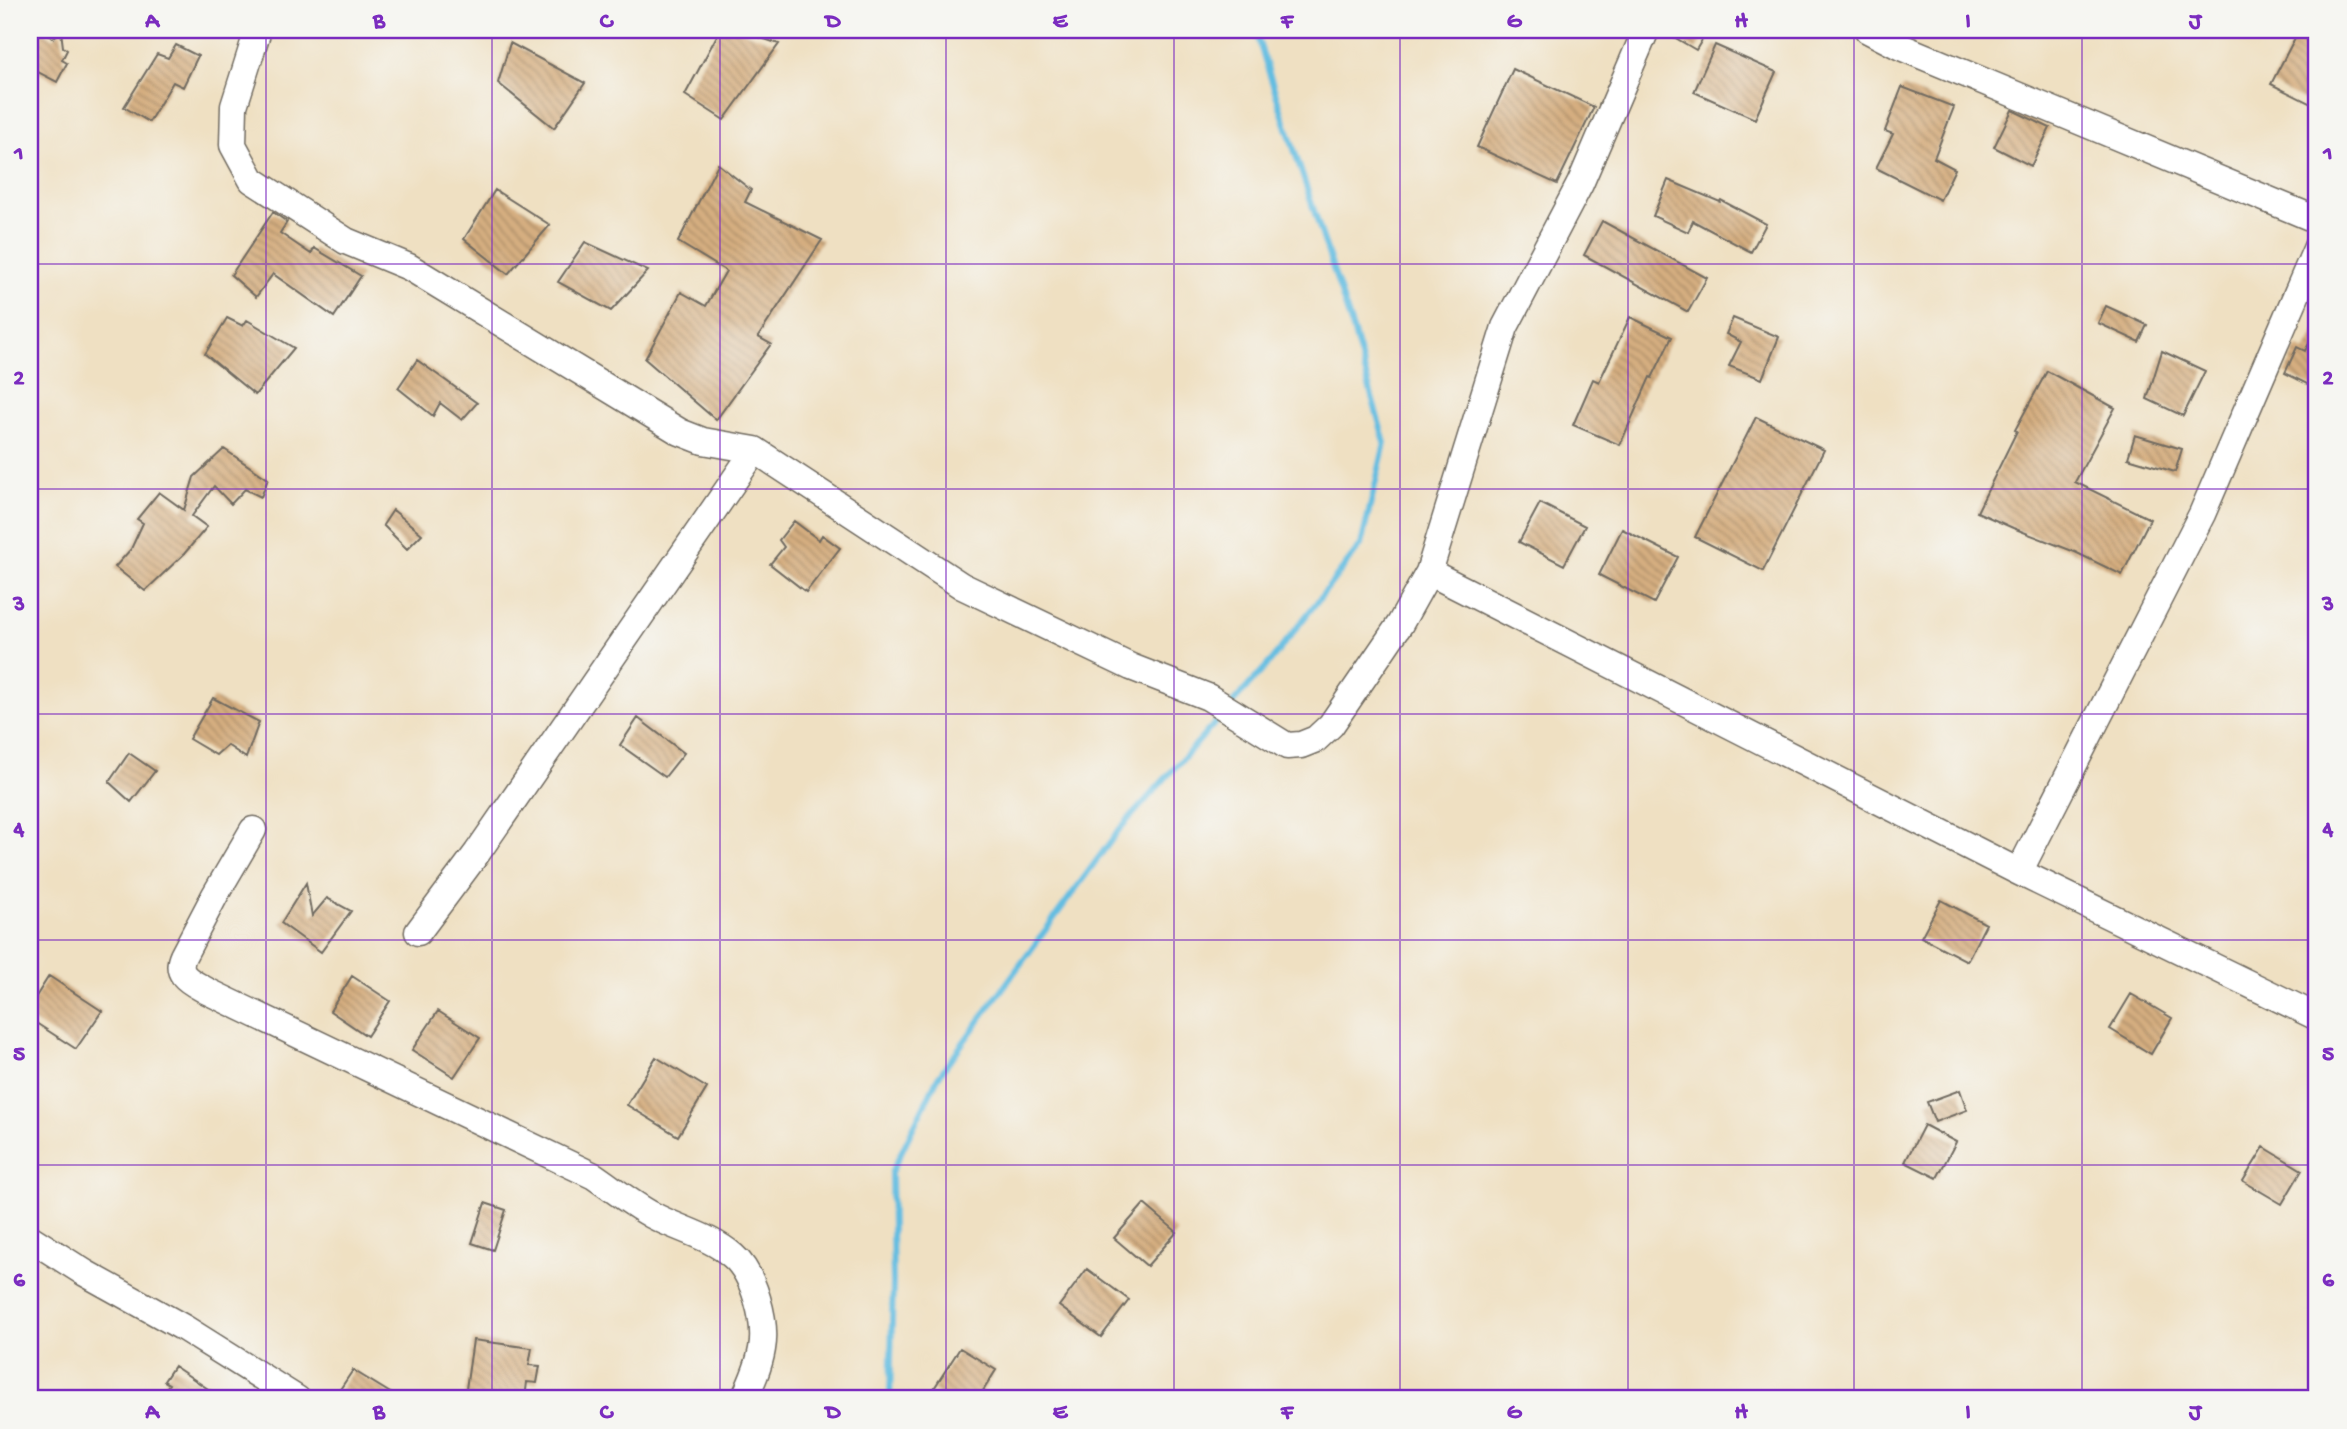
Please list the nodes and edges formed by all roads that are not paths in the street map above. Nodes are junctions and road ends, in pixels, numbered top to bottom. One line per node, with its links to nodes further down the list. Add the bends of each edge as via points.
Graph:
1 (258, 30): 6 (street, via 234,106 233,145 252,180 346,241 409,267 680,432)
2 (1646, 30): 7 (street, via 1580,184 1505,327)
3 (1868, 30): 4 (street)
4 (2317, 220)
5 (2317, 247): 9 (street, via 2202,514)
6 (755, 450): 7 (street, via 962,586 1131,667 1208,697 1287,746 1316,739 1331,725 1400,624); 10 (street)
7 (1429, 572): 9 (street)
8 (253, 830): 15 (street, via 183,956 181,973 207,991 594,1176 651,1214 734,1256 750,1279 762,1318 763,1348)
9 (2019, 872): 11 (street)
10 (418, 932)
11 (2317, 1017)
12 (30, 1238): 13 (street, via 184,1328)
13 (265, 1391): 14 (street)
14 (296, 1399)
15 (744, 1399)

